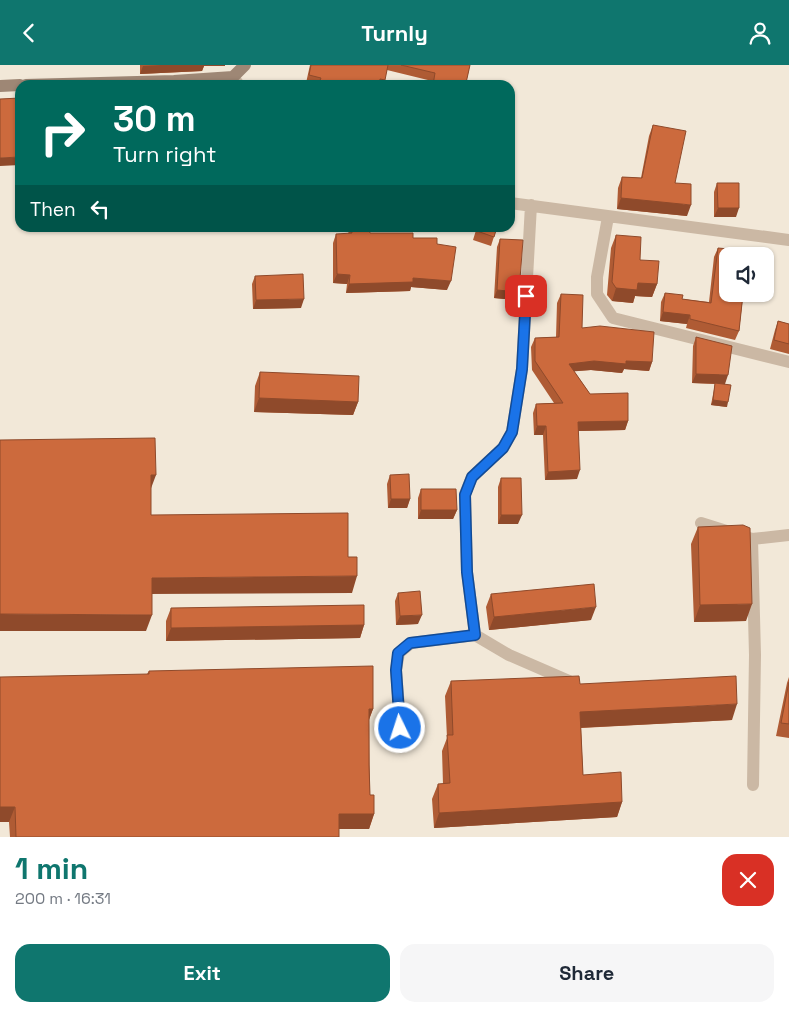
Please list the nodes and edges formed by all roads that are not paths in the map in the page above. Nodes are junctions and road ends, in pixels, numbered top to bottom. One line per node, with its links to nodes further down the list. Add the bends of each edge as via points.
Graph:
1 (245, 65): 2 (street)
2 (237, 80)
3 (15, 85): 4 (street)
4 (0, 86)
5 (515, 203): 6 (street)
6 (531, 205): 7 (street); 13 (street, via 522,369 512,432 503,448 472,477 465,495 467,572)
7 (608, 217): 8 (street); 9 (street, via 597,294 613,318)
8 (789, 240)
9 (789, 362)
10 (701, 523): 12 (street)
11 (789, 535): 12 (street)
12 (752, 539): 16 (street, via 755,655)
13 (475, 635): 14 (street, via 509,655); 15 (street, via 410,643 398,653 396,670)
14 (569, 681)
15 (402, 747)
16 (753, 785)

